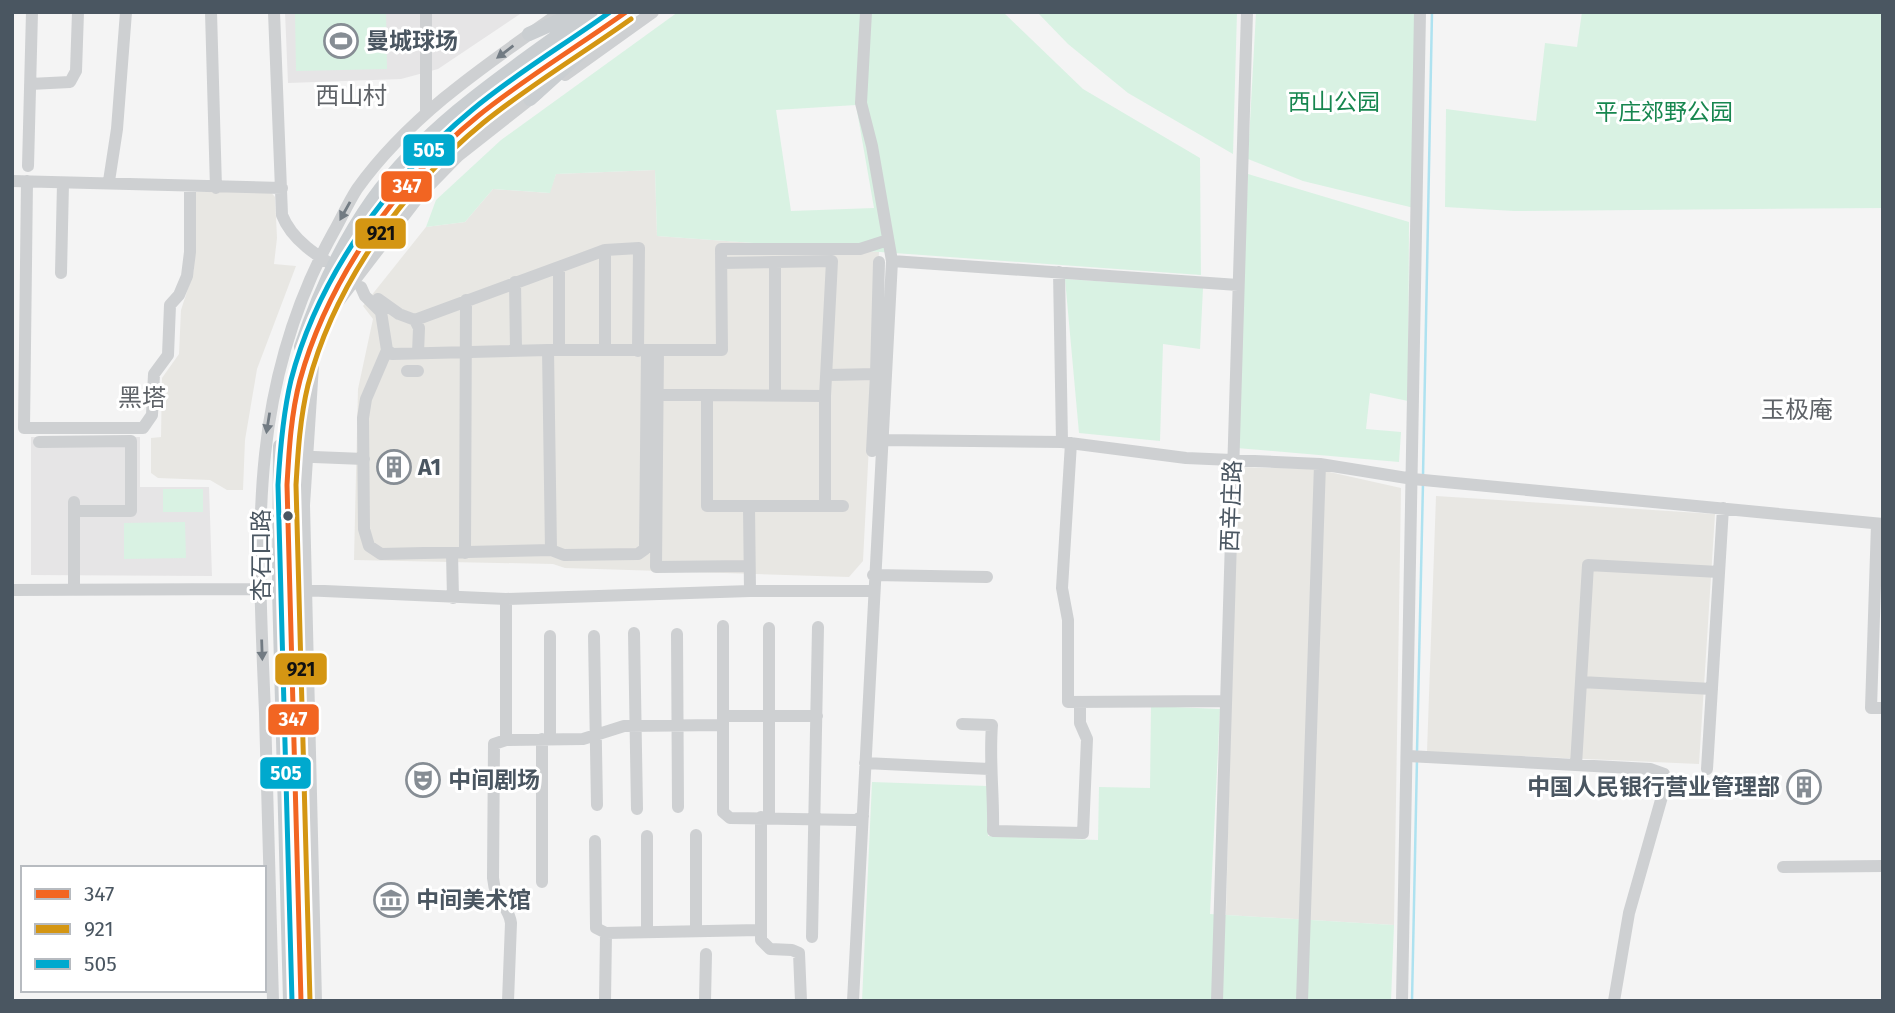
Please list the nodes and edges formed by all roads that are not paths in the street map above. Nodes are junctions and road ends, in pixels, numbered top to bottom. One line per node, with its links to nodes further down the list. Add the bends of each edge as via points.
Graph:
1 (32, 12): 16 (street)
2 (78, 12): 16 (street, via 76,71 70,82)
3 (126, 12): 22 (street)
4 (211, 12): 25 (street)
5 (274, 12): 26 (street)
6 (426, 12): 18 (street)
7 (561, 12): 15 (street, 杏石口路)
8 (579, 12): 15 (main road)
9 (591, 12): 33 (main road, 杏石口路, via 467,103 424,141 373,199)
10 (626, 12): 17 (main road); 37 (main road, 杏石口路, via 478,116 438,152 391,209)
11 (653, 12): 17 (street)
12 (866, 12): 27 (street, via 861,103)
13 (1247, 12): 39 (street, 西辛庄路)
14 (1420, 12): 64 (street)
15 (529, 34): 18 (street, 杏石口路, one-way to 18)
16 (30, 84): 19 (street)
17 (530, 99): 37 (street, via 458,156 420,195)
18 (426, 112): 29 (street, 杏石口路, one-way to 29, via 357,190)
19 (28, 166)
20 (12, 181): 21 (street)
21 (27, 181): 23 (street); 24 (street, via 24,428 149,425 154,374 168,355 170,305 187,276)
22 (109, 181): 23 (street); 24 (street)
23 (63, 183): 35 (street)
24 (191, 187): 25 (street)
25 (216, 188): 26 (street)
26 (282, 188): 29 (street, via 287,228)
27 (888, 240): 30 (street); 32 (street, via 860,249 722,249)
28 (605, 250): 34 (street); 46 (street); 48 (street, via 639,248)
29 (320, 257): 33 (street); 80 (street, 杏石口路, one-way to 80, via 289,327 267,424 260,495)
30 (885, 261): 36 (street); 51 (street); 56 (street)
31 (775, 262): 32 (street); 50 (street, via 832,261); 52 (street)
32 (722, 263): 48 (street, via 722,350)
33 (333, 266): 37 (street); 77 (main road, 杏石口路, via 294,366 284,418 277,484)
34 (559, 267): 38 (street); 45 (street)
35 (61, 272)
36 (1059, 272): 39 (street); 58 (street)
37 (354, 281): 41 (street, via 399,314); 42 (main road, 杏石口路); 43 (street, via 381,312)
38 (515, 282): 40 (street); 44 (street)
39 (1238, 285): 62 (street, 西辛庄路)
40 (466, 300): 41 (street); 47 (street)
41 (415, 320): 49 (street)
42 (317, 329): 59 (main road, 杏石口路, via 297,393); 60 (street, 杏石口路)
43 (387, 350): 49 (street); 61 (street, via 366,399)
44 (516, 350): 45 (street); 47 (street)
45 (554, 350): 46 (street); 70 (street)
46 (605, 350): 48 (street)
47 (466, 351): 49 (street); 71 (street)
48 (648, 351): 53 (street)
49 (418, 353)
50 (829, 375): 51 (street); 55 (street)
51 (871, 380): 72 (street)
52 (775, 394): 54 (street); 55 (street)
53 (652, 395): 54 (street); 70 (street, via 645,549 638,554 564,555); 73 (street, via 656,567)
54 (707, 395): 65 (street, via 702,506)
55 (825, 396): 66 (street)
56 (881, 440): 58 (street); 75 (street)
57 (39, 442): 79 (street, via 131,441 131,511 74,506)
58 (1067, 442): 62 (street); 96 (street, via 1062,588 1068,620 1068,702)
59 (289, 456): 60 (street); 77 (main road, 杏石口路)
60 (306, 458): 61 (street); 83 (street, 杏石口路)
61 (363, 459): 71 (street, via 364,529 369,546 381,554)
62 (1232, 460): 63 (street); 95 (street, 西辛庄路)
63 (1320, 464): 64 (street); 141 (street)
64 (1413, 479): 68 (street); 106 (street)
65 (749, 506): 66 (street); 73 (street)
66 (825, 506): 67 (street)
67 (843, 506)
68 (1723, 508): 69 (street); 74 (street)
69 (1880, 524): 97 (street, via 1871,708)
70 (551, 550): 71 (street)
71 (458, 553): 84 (street)
72 (866, 554)
73 (749, 566): 81 (street)
74 (1719, 572): 93 (street, via 1588,565); 94 (street)
75 (873, 575): 76 (street); 82 (street)
76 (987, 577)
77 (284, 589): 80 (street); 83 (street); 114 (main road, 杏石口路)
78 (12, 590): 79 (street)
79 (74, 590): 80 (street)
80 (260, 590): 111 (street, 杏石口路, one-way to 111)
81 (750, 591): 82 (street); 85 (street)
82 (872, 591): 107 (street)
83 (306, 592): 84 (street); 134 (street, 杏石口路)
84 (453, 598): 85 (street)
85 (506, 599): 105 (street)
86 (723, 626): 99 (street)
87 (818, 627): 98 (street)
88 (769, 628): 117 (street)
89 (634, 632): 101 (street)
90 (677, 634): 102 (street)
91 (550, 636): 104 (street)
92 (594, 636): 103 (street)
93 (1581, 682): 94 (street); 108 (street)
94 (1712, 689): 110 (street)
95 (1226, 701): 96 (street); 140 (street, 西辛庄路)
96 (1080, 702): 109 (street, via 1080,723 1087,739 1083,833 993,831)
97 (1883, 708)
98 (817, 716): 99 (street); 118 (street)
99 (723, 720): 102 (street); 117 (street, via 723,812 730,818)
100 (962, 724): 109 (street, via 992,725)
101 (635, 725): 102 (street); 103 (street); 115 (street)
102 (678, 725): 113 (street)
103 (597, 734): 104 (street, via 583,739); 112 (street)
104 (546, 739): 105 (street); 124 (street)
105 (506, 740): 135 (street, via 494,744 493,878 496,898 511,923)
106 (1408, 756): 108 (street); 142 (street)
107 (865, 763): 109 (street); 116 (street)
108 (1576, 765): 143 (street, via 1650,769 1664,774 1665,786 1629,913)
109 (989, 769)
110 (1707, 769)
111 (268, 804): 114 (street); 131 (street, 杏石口路)
112 (597, 805)
113 (678, 807)
114 (290, 808): 132 (main road, 杏石口路); 133 (main road, 杏石口路)
115 (637, 809)
116 (863, 816): 118 (street, via 856,820); 139 (street)
117 (765, 817): 118 (street); 125 (street)
118 (815, 818): 129 (street)
119 (695, 835): 126 (street)
120 (647, 836): 127 (street)
121 (595, 841): 128 (street, via 596,928)
122 (1883, 866): 123 (street)
123 (1783, 867)
124 (542, 882)
125 (761, 930): 126 (street); 138 (street, via 766,947 799,953)
126 (696, 931): 127 (street)
127 (647, 932): 128 (street)
128 (606, 933): 136 (street)
129 (812, 937)
130 (706, 954): 137 (street)
131 (273, 1001)
132 (290, 1001)
133 (301, 1001)
134 (316, 1001)
135 (508, 1001)
136 (605, 1001)
137 (705, 1001)
138 (801, 1001)
139 (853, 1001)
140 (1217, 1001)
141 (1302, 1001)
142 (1402, 1001)
143 (1614, 1001)

